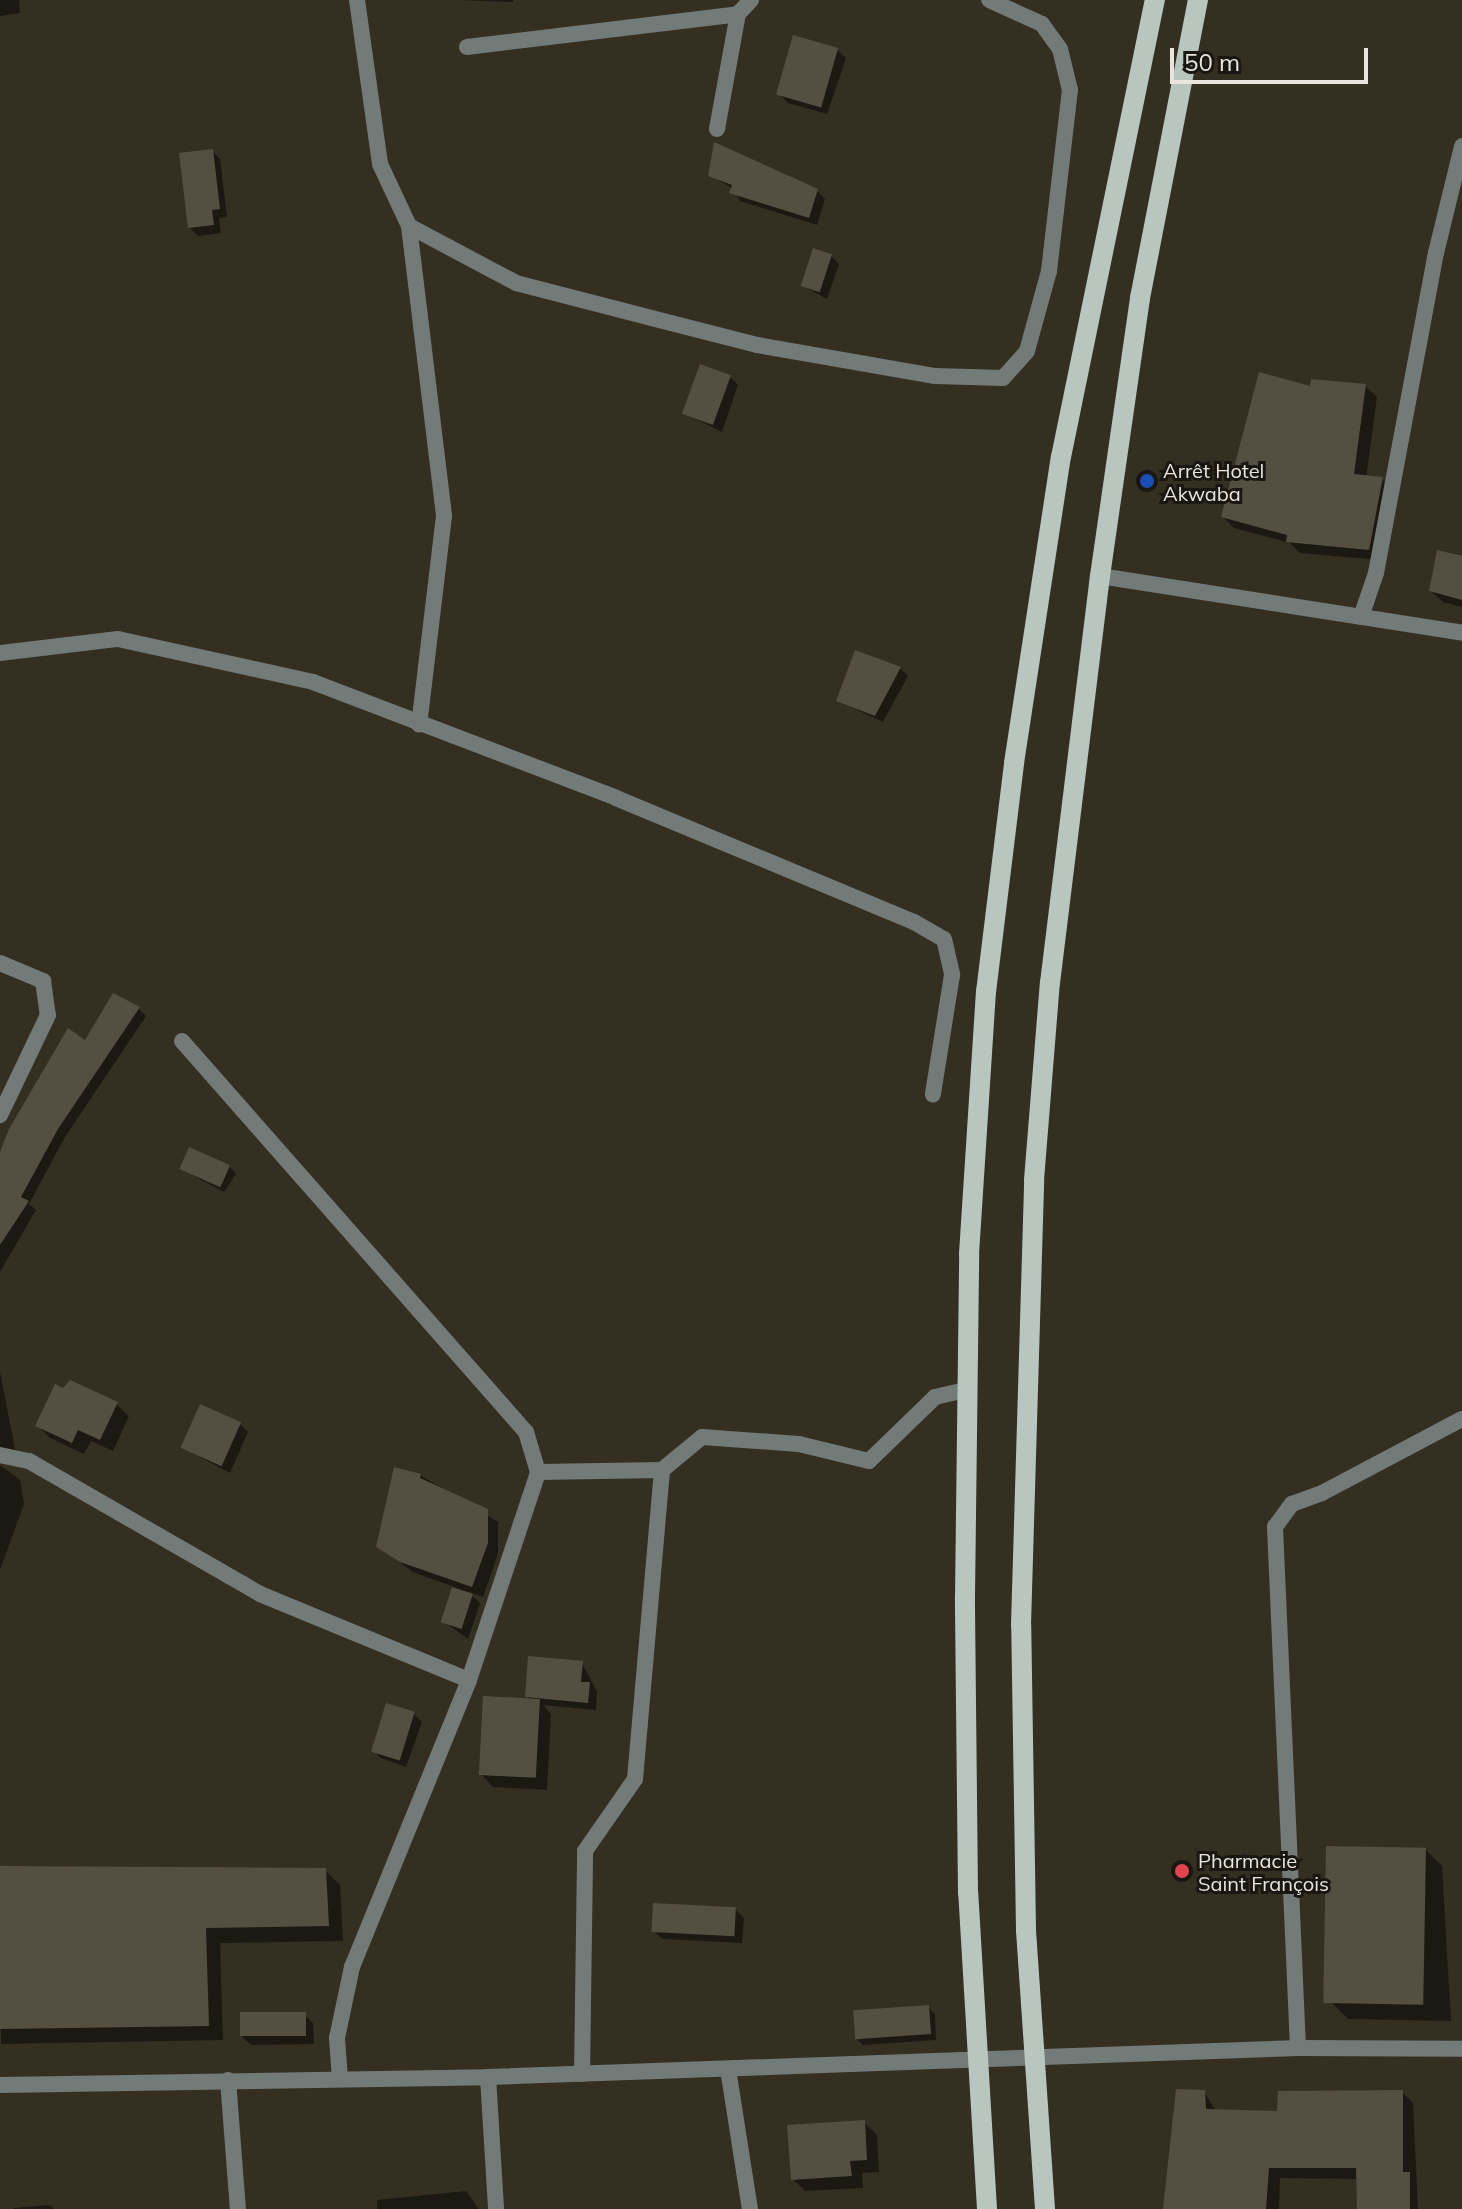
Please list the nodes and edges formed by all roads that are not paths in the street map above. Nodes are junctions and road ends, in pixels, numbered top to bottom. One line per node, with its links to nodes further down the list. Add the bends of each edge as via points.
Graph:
1 (357, 0): 10 (street, via 380,164)
2 (751, 0): 6 (street)
3 (989, 0): 10 (street, via 1042,24 1060,49 1070,90 1049,271 1027,351 1003,378 935,376 757,345 671,323 516,283)
4 (1155, 0): 20 (main road, via 1061,457 1014,763 985,1007)
5 (1198, 0): 11 (main road, via 1140,298)
6 (738, 14): 7 (street); 8 (street)
7 (467, 47)
8 (717, 129)
9 (1462, 146): 12 (street, via 1436,253 1376,573)
10 (409, 226): 15 (street, via 444,516)
11 (1100, 576): 12 (street); 28 (main road, via 1053,953 1034,1180 1021,1625)
12 (1361, 617): 13 (street)
13 (1462, 633)
14 (0, 653): 15 (street, via 118,639 313,682)
15 (419, 725): 18 (street, via 616,798 944,939 952,975)
16 (0, 963): 19 (street, via 43,981 48,1015)
17 (182, 1041): 24 (street, via 526,1432)
18 (933, 1094)
19 (0, 1115)
20 (966, 1390): 23 (street, via 935,1397 869,1461 799,1444 702,1437); 29 (main road, via 968,1893)
21 (1462, 1419): 26 (street, via 1292,1504 1275,1527)
22 (0, 1455): 25 (street, via 29,1461 260,1594)
23 (662, 1470): 24 (street); 31 (street, via 635,1779 585,1851)
24 (538, 1472): 25 (street)
25 (469, 1680): 33 (street, via 352,1967 337,2038)
26 (1298, 2048): 27 (street); 28 (street)
27 (1462, 2049)
28 (1033, 2059): 29 (street); 40 (main road)
29 (978, 2061): 30 (street); 39 (main road)
30 (728, 2069): 31 (street); 38 (street)
31 (582, 2074): 32 (street)
32 (488, 2077): 33 (street); 37 (street)
33 (340, 2079): 34 (street)
34 (228, 2080): 35 (street); 36 (street)
35 (0, 2085)
36 (238, 2209)
37 (496, 2209)
38 (750, 2209)
39 (987, 2209)
40 (1045, 2209)

